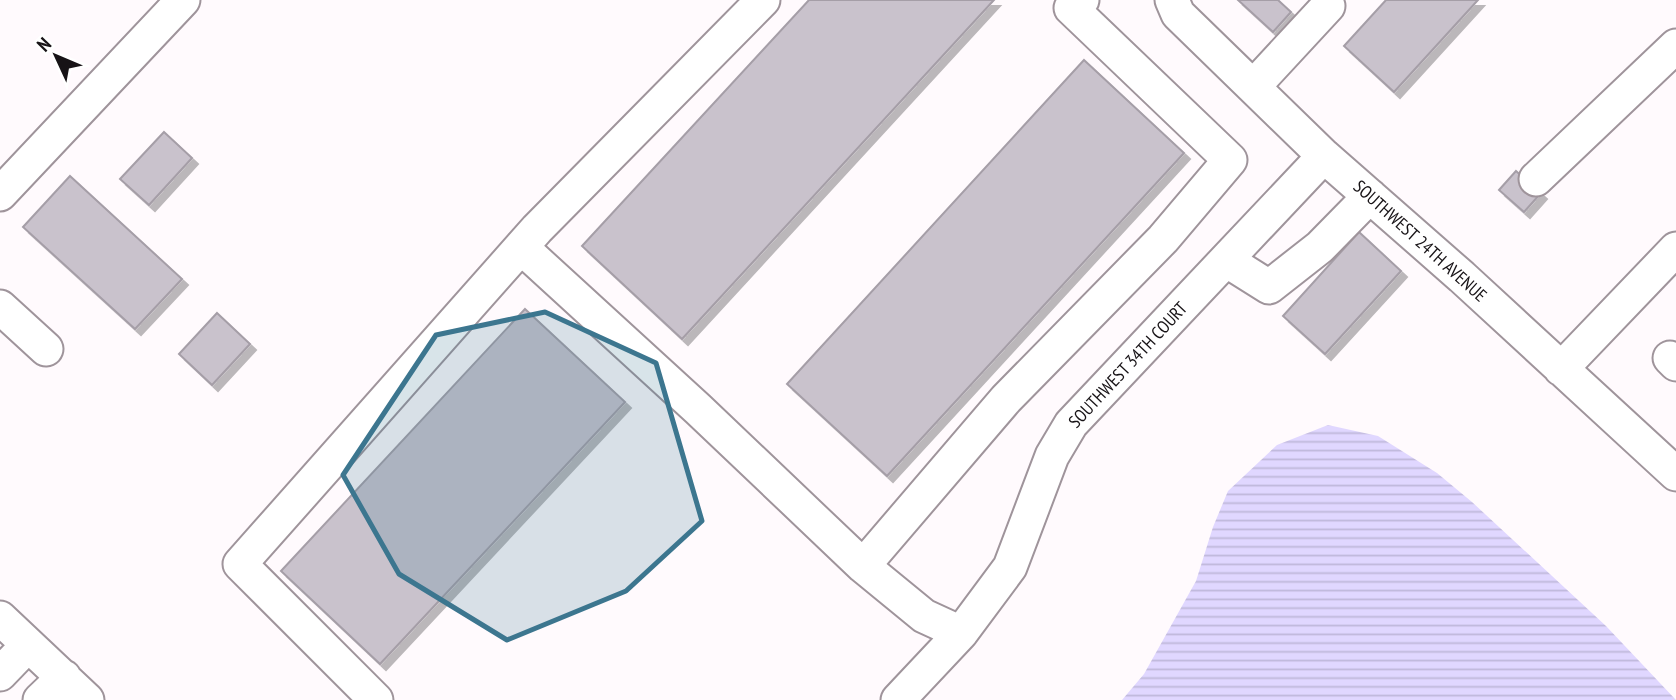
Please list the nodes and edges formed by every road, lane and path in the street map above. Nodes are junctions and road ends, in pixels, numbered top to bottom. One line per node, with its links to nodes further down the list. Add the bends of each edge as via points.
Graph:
1 (183, 0): 10 (street)
2 (763, 0): 12 (street)
3 (1082, 0): 19 (street, via 1071,8 1230,160 1163,239 1006,399)
4 (1172, 0): 7 (street, SOUTHWEST 24TH AVENUE, via 1178,14)
5 (1328, 2): 7 (street)
6 (1676, 46): 9 (street)
7 (1252, 87): 8 (street, SOUTHWEST 24TH AVENUE)
8 (1324, 156): 11 (street, SOUTHWEST 24TH AVENUE); 14 (street, SOUTHWEST 34TH COURT)
9 (1536, 179)
10 (0, 194)
11 (1370, 197): 14 (street, via 1320,247 1269,287); 17 (street, SOUTHWEST 24TH AVENUE)
12 (521, 247): 19 (street); 27 (street, via 240,564)
13 (1676, 249): 17 (street)
14 (1226, 260): 21 (street, SOUTHWEST 34TH COURT, via 1071,424 1052,456 1010,567)
15 (0, 307): 16 (street)
16 (46, 349)
17 (1561, 369): 18 (street, SOUTHWEST 24TH AVENUE)
18 (1676, 474)
19 (863, 566): 21 (street, via 923,616)
20 (0, 618): 22 (street)
21 (961, 633): 28 (street, SOUTHWEST 34TH COURT)
22 (28, 645): 23 (street); 24 (street)
23 (0, 674)
24 (64, 677): 25 (street); 26 (street)
25 (40, 700)
26 (87, 700)
27 (376, 700)
28 (898, 700)

